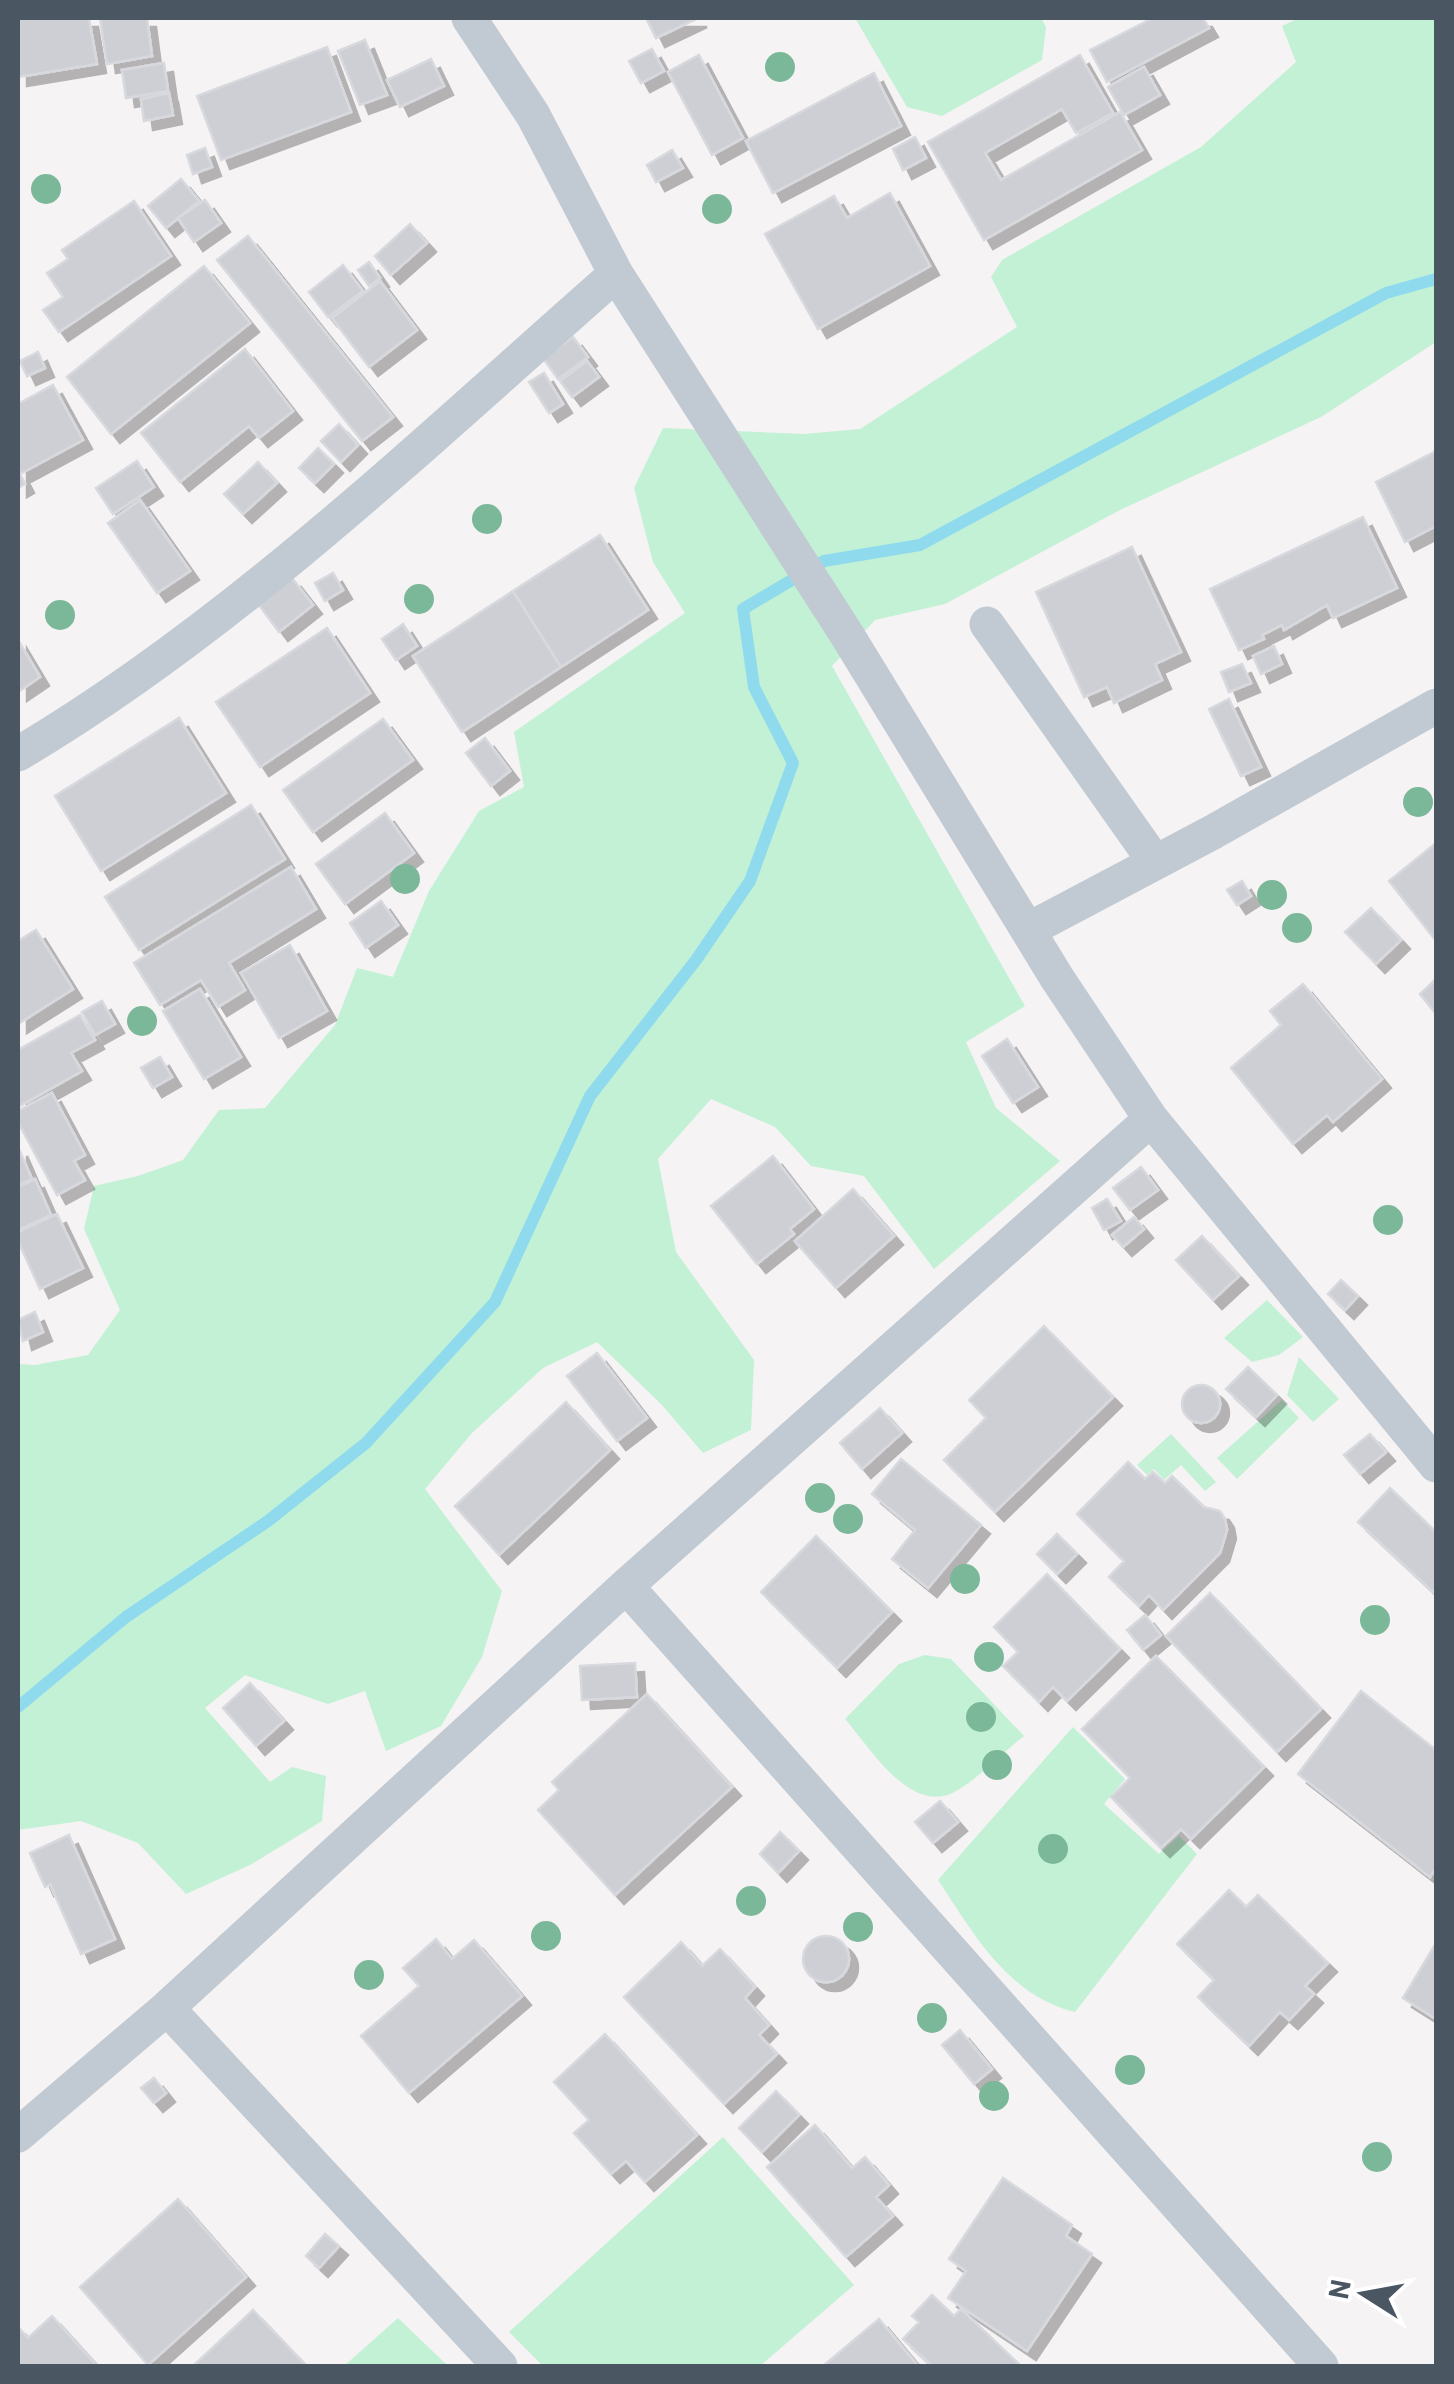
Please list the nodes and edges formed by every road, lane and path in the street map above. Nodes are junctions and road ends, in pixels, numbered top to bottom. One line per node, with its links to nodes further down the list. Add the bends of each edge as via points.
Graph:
1 (468, 18): 2 (street, via 533,115)
2 (616, 274): 5 (street, via 203,628); 7 (street)
3 (987, 624): 6 (street)
4 (1436, 706): 6 (street)
5 (18, 754)
6 (1155, 862): 7 (street)
7 (1028, 930): 8 (street)
8 (1151, 1119): 9 (street); 10 (street)
9 (1436, 1465)
10 (626, 1586): 11 (street); 14 (street)
11 (167, 2008): 12 (street); 13 (street)
12 (18, 2135)
13 (500, 2366)
14 (1321, 2366)

